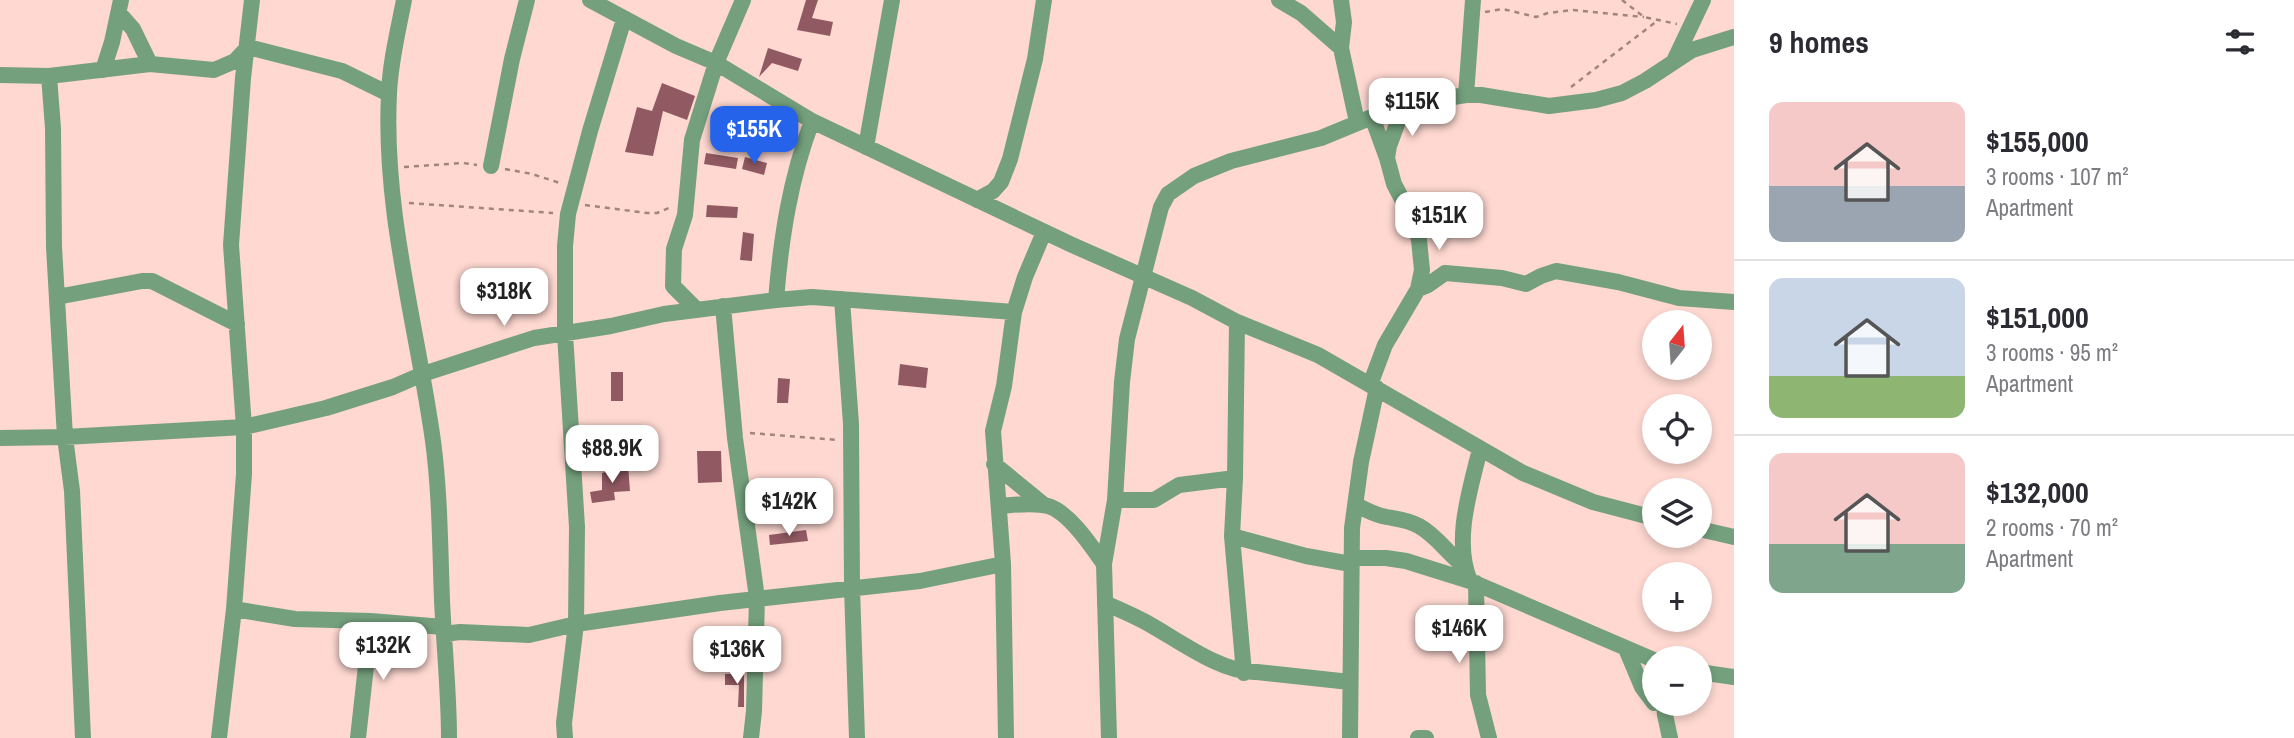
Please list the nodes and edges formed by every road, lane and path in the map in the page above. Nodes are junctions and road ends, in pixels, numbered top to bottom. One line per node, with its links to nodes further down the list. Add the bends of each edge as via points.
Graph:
1 (252, 0): 19 (street)
2 (404, 0): 28 (street)
3 (527, 0): 36 (street)
4 (590, 0): 15 (street)
5 (743, 0): 23 (street)
6 (892, 0): 34 (street)
7 (1044, 0): 38 (street, via 1035,59 1010,159 1001,182)
8 (1279, 0): 20 (street)
9 (1341, 0): 20 (street)
10 (1622, 0): 14 (path)
11 (1703, 0): 17 (street)
12 (120, 6): 24 (street); 25 (street)
13 (1472, 8): 14 (path, via 1503,9 1532,17 1573,10); 29 (street)
14 (1644, 17): 16 (path)
15 (624, 19): 23 (street); 40 (street)
16 (1657, 21): 17 (path); 30 (path)
17 (1691, 26): 22 (street)
18 (1734, 37): 22 (street)
19 (248, 47): 24 (street, via 235,61 214,69); 28 (street, via 342,71); 54 (street, via 231,245)
20 (1342, 48): 32 (street)
21 (0, 59): 26 (street)
22 (1675, 59): 30 (street, via 1622,93)
23 (716, 63): 33 (street); 37 (street, via 692,140)
24 (150, 64): 25 (street)
25 (103, 70): 27 (street)
26 (2, 75): 27 (street)
27 (49, 76): 45 (street)
28 (389, 94): 39 (street)
29 (1466, 95): 30 (street); 31 (street)
30 (1549, 106)
31 (1403, 108): 32 (street); 35 (street)
32 (1364, 120): 35 (street); 42 (street, via 1321,138 1231,161 1178,186 1161,207)
33 (812, 121): 34 (street); 47 (street, via 788,200)
34 (866, 147): 38 (street)
35 (1387, 158): 44 (street, via 1419,240 1422,270)
36 (491, 166)
37 (686, 193): 40 (path, via 657,213); 43 (street, via 685,215 674,249)
38 (977, 200): 41 (street)
39 (392, 204): 40 (path); 56 (street)
40 (570, 208): 55 (street)
41 (1044, 232): 42 (street); 51 (street)
42 (1144, 278): 53 (street); 66 (street, via 1127,339)
43 (673, 286): 50 (street); 52 (street)
44 (1418, 289): 48 (street, via 1444,274 1526,284 1556,271 1679,298); 57 (street, via 1385,345)
45 (57, 297): 54 (street, via 152,281); 60 (street)
46 (842, 299): 47 (street); 51 (street); 62 (street)
47 (776, 300): 49 (street)
48 (1734, 302)
49 (723, 306): 50 (street); 59 (street)
50 (697, 310): 52 (street)
51 (1014, 312): 64 (street, via 993,431)
52 (664, 314): 55 (street)
53 (1237, 322): 57 (street, via 1318,355); 65 (street)
54 (237, 324): 58 (street)
55 (565, 334): 56 (street, via 534,338); 83 (street, via 577,527)
56 (423, 374): 58 (street, via 326,408); 84 (street, via 433,446)
57 (1373, 387): 63 (street); 68 (street)
58 (244, 427): 60 (street); 81 (street)
59 (734, 427): 62 (path, via 759,434); 79 (street)
60 (65, 437): 61 (street); 93 (street, via 72,491)
61 (0, 438)
62 (851, 440): 78 (street)
63 (1480, 449): 70 (street, via 1593,502); 77 (street, via 1466,510)
64 (995, 464): 67 (street); 69 (street)
65 (1235, 478): 66 (street, via 1179,485 1154,500); 72 (street)
66 (1115, 500): 76 (street)
67 (1044, 505): 69 (street); 76 (street, via 1064,516)
68 (1356, 505): 74 (street); 77 (street, via 1431,534)
69 (999, 506): 75 (street)
70 (1642, 515)
71 (1712, 532): 73 (street)
72 (1232, 536): 74 (street, via 1306,556); 87 (street)
73 (1734, 537)
74 (1351, 561): 77 (street, via 1386,558); 90 (street)
75 (1003, 564): 78 (street, via 920,581); 100 (street)
76 (1104, 564): 80 (street)
77 (1470, 577): 85 (street); 105 (street, via 1478,695)
78 (852, 588): 79 (street); 99 (street)
79 (757, 598): 83 (street); 98 (street)
80 (1105, 603): 87 (street); 101 (street)
81 (234, 609): 82 (street, via 295,619); 94 (street)
82 (371, 621): 84 (street); 95 (street)
83 (576, 624): 84 (street, via 529,635); 97 (street)
84 (444, 630): 96 (street)
85 (1626, 649): 86 (street); 91 (street)
86 (1642, 655)
87 (1244, 673): 90 (street)
88 (1712, 674): 89 (street)
89 (1734, 677)
90 (1350, 682): 102 (street)
91 (1642, 687)
92 (1662, 716): 106 (street)
93 (83, 738)
94 (219, 738)
95 (358, 738)
96 (449, 738)
97 (565, 738)
98 (751, 738)
99 (857, 738)
100 (1006, 738)
101 (1109, 738)
102 (1352, 738)
103 (1418, 738): 104 (street)
104 (1426, 738)
105 (1489, 738)
106 (1670, 738)

